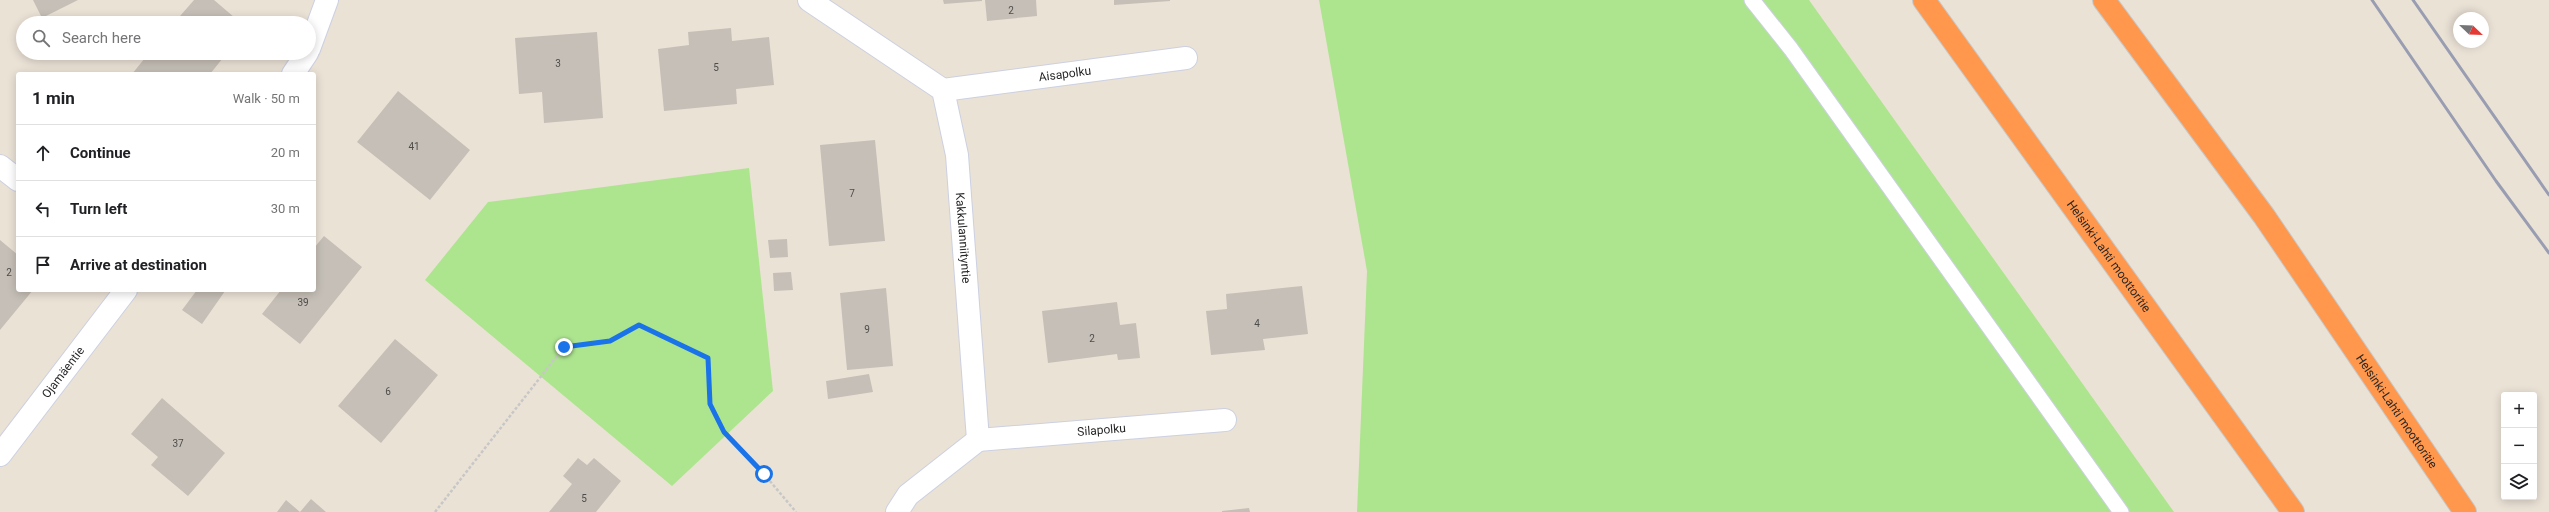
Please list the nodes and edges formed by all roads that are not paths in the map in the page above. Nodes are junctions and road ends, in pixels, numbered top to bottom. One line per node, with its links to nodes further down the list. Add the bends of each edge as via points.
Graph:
1 (327, 0): 6 (street)
2 (809, 0): 10 (street)
3 (1752, 0): 18 (lane, via 1791,49)
4 (1924, 0): 19 (highway, Helsinki-Lahti moottoritie)
5 (2104, 0): 20 (highway, Helsinki-Lahti moottoritie, via 2264,216)
6 (316, 30)
7 (1186, 58): 10 (street, Aisapolku)
8 (303, 60): 9 (street)
9 (295, 72)
10 (943, 90): 15 (street, Kakkulanniityntie, via 957,155)
11 (0, 166): 12 (street)
12 (16, 178)
13 (124, 292): 16 (street, Ojamäentie)
14 (1226, 420): 15 (street, Silapolku)
15 (978, 440): 17 (street, via 908,495)
16 (0, 455)
17 (897, 512)
18 (2122, 512)
19 (2293, 512)
20 (2465, 512)

